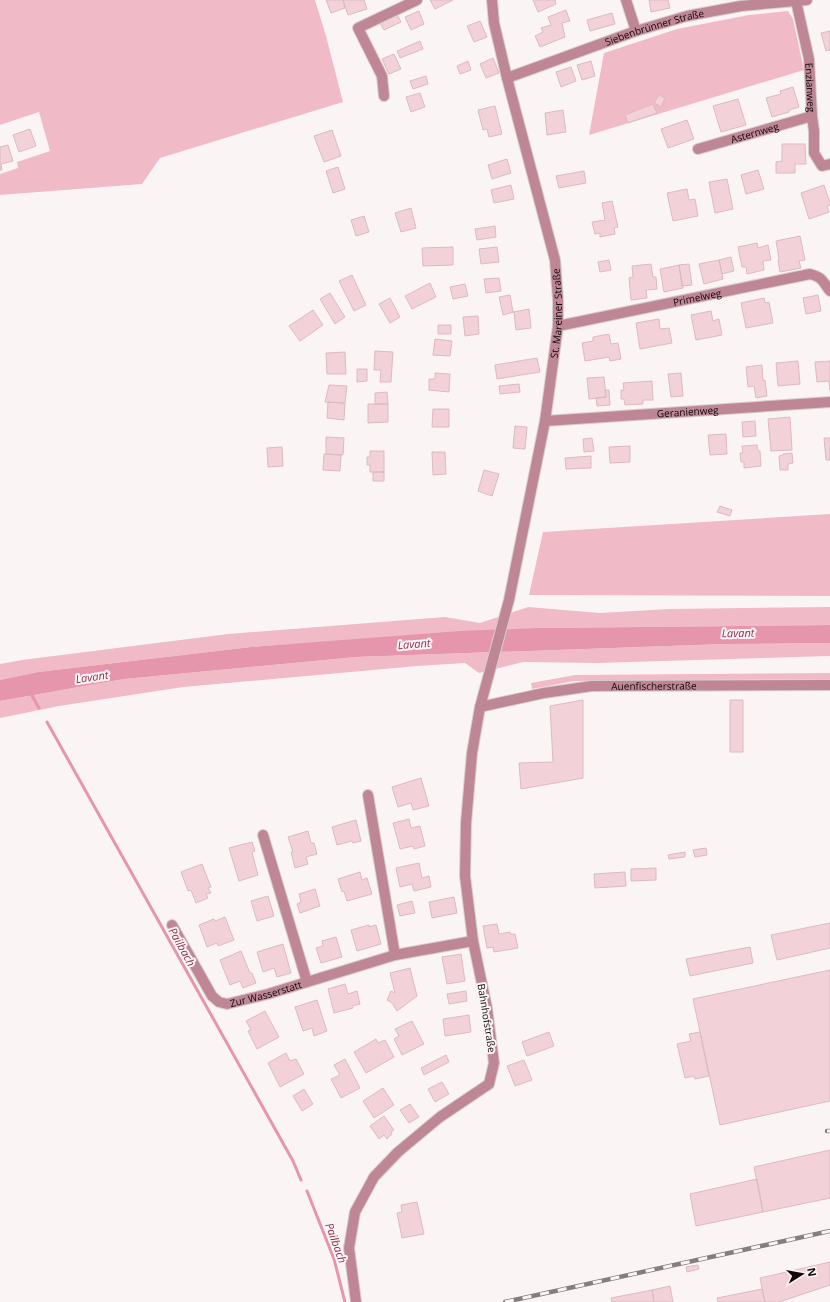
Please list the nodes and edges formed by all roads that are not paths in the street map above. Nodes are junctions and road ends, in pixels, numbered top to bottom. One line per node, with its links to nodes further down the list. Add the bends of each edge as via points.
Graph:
1 (417, 0): 9 (street, via 358,28 382,76)
2 (492, 0): 8 (street, St. Mareiner Straße, via 494,23)
3 (626, 0): 7 (street)
4 (808, 0): 5 (street, Siebenbrünner Straße)
5 (796, 1): 6 (street, Siebenbrünner Straße); 10 (street, Enzianweg, via 809,59)
6 (741, 3): 7 (street, Siebenbrünner Straße)
7 (636, 32): 8 (street, Siebenbrünner Straße)
8 (507, 78): 14 (street, St. Mareiner Straße, via 554,260)
9 (384, 96)
10 (812, 116): 11 (street, Asternweg); 12 (street, Enzianweg, via 814,152 822,166)
11 (698, 149)
12 (830, 164)
13 (830, 291): 14 (street, Primelweg, via 824,281 810,274)
14 (558, 326): 16 (street, St. Mareiner Straße)
15 (830, 402): 16 (street, Geranienweg)
16 (545, 421): 17 (street, St. Mareiner Straße, via 507,606)
17 (488, 676): 19 (street, Bahnhofstraße)
18 (830, 685): 19 (street, Auenfischerstraße, via 592,686)
19 (480, 707): 23 (street, Bahnhofstraße, via 472,753 466,823 465,876)
20 (368, 795): 24 (street)
21 (263, 835): 25 (street, Zur Wasserstatt)
22 (172, 924): 25 (street, Zur Wasserstatt, via 212,996 219,1002 227,1004)
23 (473, 941): 24 (street, Zur Wasserstatt); 26 (street, Bahnhofstraße, via 488,1008 494,1063 489,1084 440,1116 398,1152 374,1177 355,1212 349,1248)
24 (395, 955): 25 (street, Zur Wasserstatt)
25 (307, 982)
26 (356, 1302)

